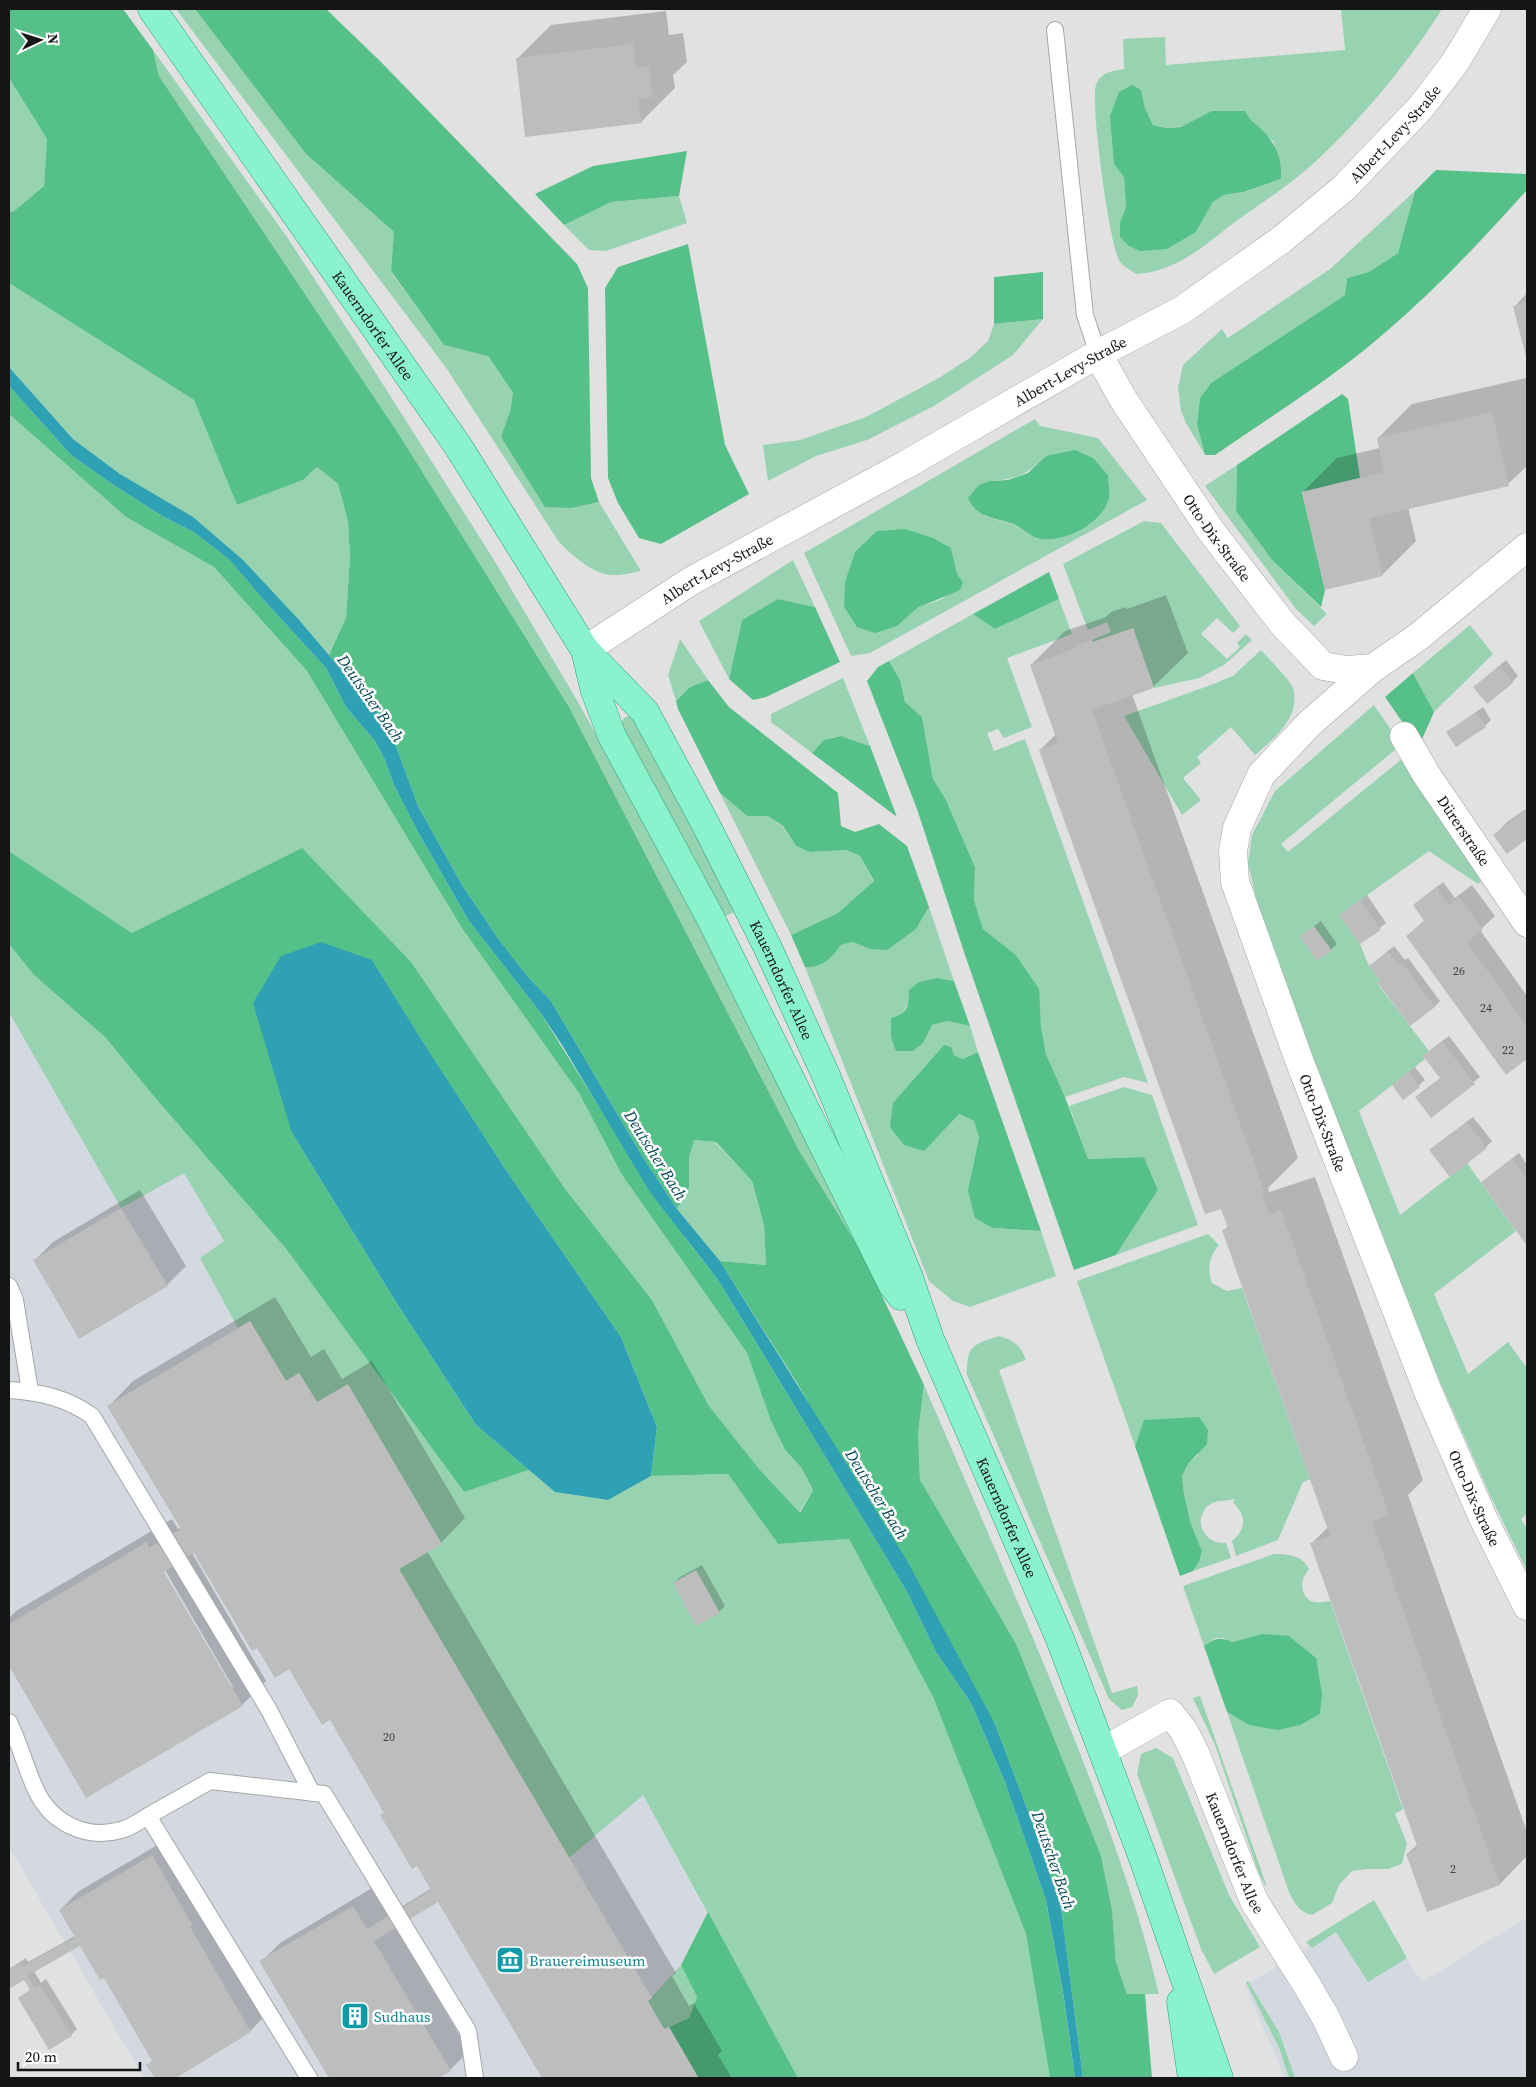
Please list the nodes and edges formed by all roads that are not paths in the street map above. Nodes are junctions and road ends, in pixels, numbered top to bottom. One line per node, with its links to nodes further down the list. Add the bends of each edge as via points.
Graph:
1 (152, 9): 6 (main road, Kauerndorfer Allee, via 458,446)
2 (1487, 9): 4 (street, Albert-Levy-Straße, via 1456,61 1422,106 1344,188 1281,240 1182,310)
3 (1055, 30): 4 (lane, via 1085,314)
4 (1098, 354): 6 (street, Albert-Levy-Straße, via 905,465 676,590); 7 (street, Otto-Dix-Straße, via 1123,399 1196,510 1282,623 1323,666 1347,670)
5 (1527, 548): 7 (street, Otto-Dix-Straße, via 1418,637)
6 (585, 650): 11 (main road, Kauerndorfer Allee, via 595,691 612,736 714,926 892,1284); 11 (main road, Kauerndorfer Allee, via 645,712 768,948 832,1089 908,1275)
7 (1373, 668): 14 (street, Otto-Dix-Straße, via 1309,724 1261,776 1237,828 1233,851 1235,882 1299,1060 1429,1394 1483,1518)
8 (1404, 736): 9 (street, Dürerstraße, via 1426,774)
9 (1527, 923)
10 (9, 1286): 13 (lane, via 15,1300)
11 (930, 1339): 16 (main road, Kauerndorfer Allee, via 1060,1639)
12 (9, 1390): 13 (lane)
13 (30, 1391): 17 (lane, via 74,1403 92,1416 264,1702)
14 (1527, 1606)
15 (9, 1722): 18 (lane, via 36,1791 53,1816 76,1830 102,1834 122,1830)
16 (1104, 1751): 19 (main road, Kauerndorfer Allee); 20 (street, Kauerndorfer Allee, via 1170,1713 1196,1755 1254,1901 1326,2018)
17 (312, 1793): 18 (lane, via 210,1780); 22 (lane, via 324,1794 468,2031)
18 (148, 1816): 21 (lane)
19 (1174, 1949): 23 (main road, Kauerndorfer Allee); 24 (main road, Kauerndorfer Allee)
20 (1344, 2057)
21 (309, 2078)
22 (474, 2078)
23 (1192, 2078)
24 (1219, 2078)

